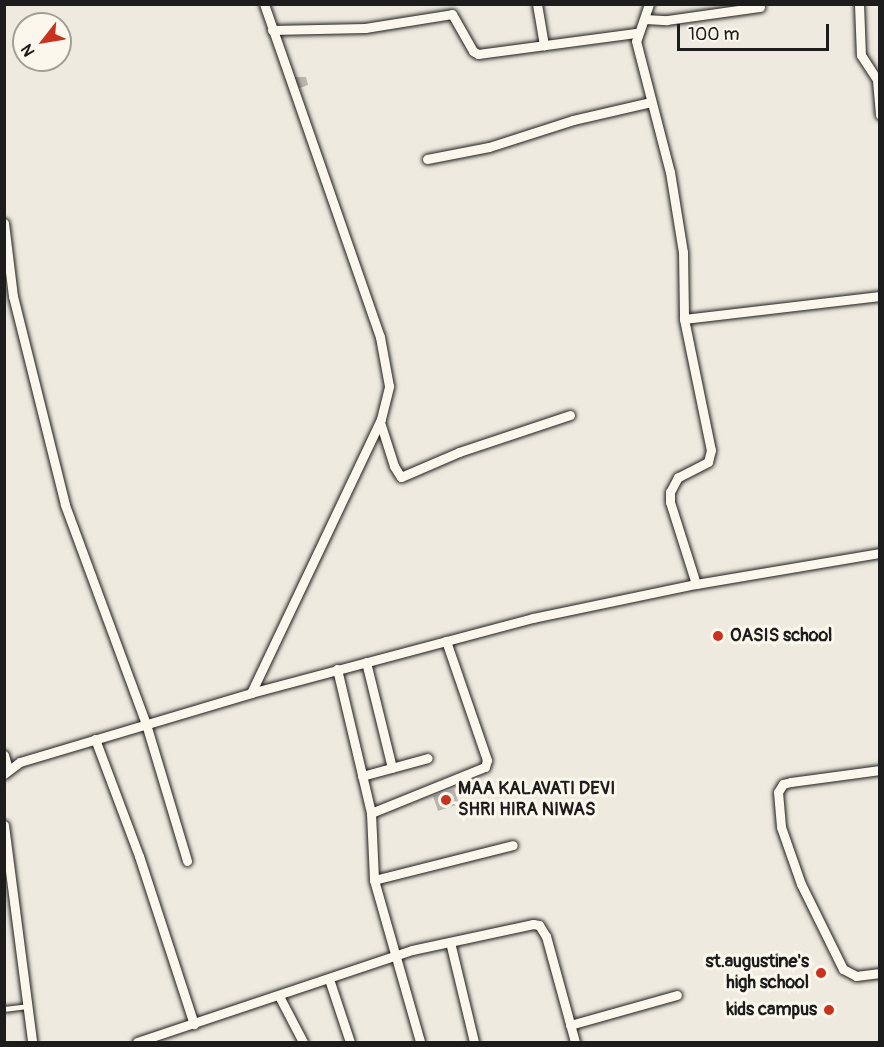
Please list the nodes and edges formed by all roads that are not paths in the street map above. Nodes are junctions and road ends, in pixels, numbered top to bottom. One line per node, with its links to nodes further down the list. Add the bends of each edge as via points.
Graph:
1 (264, 4): 7 (street)
2 (537, 4): 9 (street)
3 (649, 4): 6 (street)
4 (859, 4): 11 (street, via 861,55 877,80)
5 (760, 7): 6 (street, via 667,21)
6 (645, 19): 8 (street)
7 (272, 30): 9 (street, via 365,28 452,14 472,51 478,54); 17 (street, via 388,365 388,396)
8 (636, 33): 9 (street); 10 (street)
9 (544, 45)
10 (651, 102): 12 (street, via 573,120 489,147); 15 (street, via 680,227)
11 (879, 115)
12 (428, 159)
13 (4, 223): 24 (street, via 13,296 65,505)
14 (879, 296): 15 (street)
15 (684, 319): 19 (street, via 711,459 673,481 670,502)
16 (570, 416): 17 (street, via 459,452 401,477 393,466)
17 (380, 422): 23 (street)
18 (879, 553): 19 (street)
19 (696, 584): 20 (street, via 533,618)
20 (446, 641): 21 (street); 32 (street, via 487,760 485,767)
21 (366, 662): 22 (street); 28 (street)
22 (337, 669): 23 (street); 31 (street)
23 (251, 693): 24 (street)
24 (146, 724): 25 (street); 35 (street)
25 (95, 739): 29 (street); 46 (street, via 139,856)
26 (4, 755): 29 (street)
27 (429, 758): 28 (street)
28 (392, 768): 31 (street)
29 (6, 771)
30 (879, 771): 40 (street, via 791,782 778,792 781,827 801,884 843,969 856,976)
31 (362, 776): 32 (street)
32 (371, 813): 36 (street)
33 (4, 825): 37 (street)
34 (513, 845): 36 (street)
35 (187, 861)
36 (374, 880): 39 (street)
37 (9, 903): 44 (street)
38 (450, 942): 39 (street); 47 (street, via 539,925 546,936); 53 (street)
39 (396, 955): 41 (street); 52 (street)
40 (879, 973)
41 (329, 979): 43 (street); 51 (street)
42 (676, 995): 47 (street)
43 (279, 996): 46 (street); 50 (street)
44 (27, 1006): 45 (lane); 48 (street)
45 (4, 1009)
46 (194, 1024): 49 (street)
47 (570, 1025): 54 (street)
48 (32, 1042)
49 (137, 1042)
50 (303, 1042)
51 (350, 1042)
52 (420, 1042)
53 (474, 1042)
54 (575, 1042)

